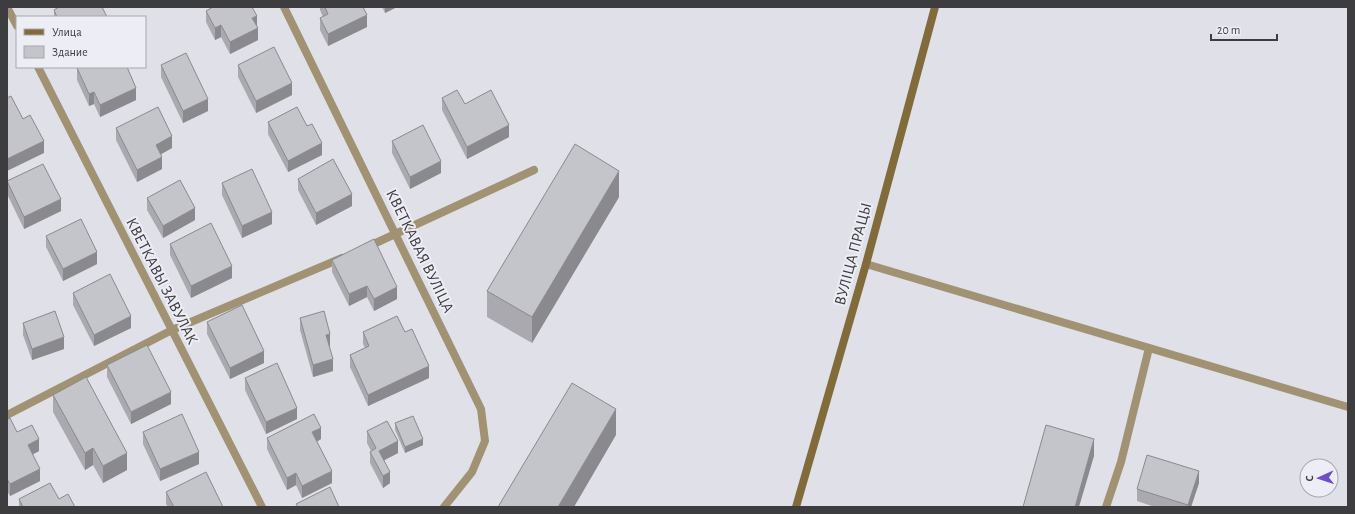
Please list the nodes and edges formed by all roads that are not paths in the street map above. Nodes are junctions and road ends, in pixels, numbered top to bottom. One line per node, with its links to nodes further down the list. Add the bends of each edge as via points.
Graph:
1 (7, 7): 4 (street)
2 (284, 7): 7 (street, КВЕТКАВАЯ ВУЛІЦА)
3 (935, 7): 8 (street, ВУЛІЦА ПРАЦЫ)
4 (16, 24)
5 (39, 68): 9 (street, КВЕТКАВЫ ЗАВУЛАК)
6 (534, 170): 7 (street)
7 (396, 235): 9 (street); 14 (street, КВЕТКАВАЯ ВУЛІЦА, via 481,409 485,441 472,472)
8 (866, 264): 10 (street); 15 (street, ВУЛІЦА ПРАЦЫ)
9 (172, 330): 12 (street); 13 (street, КВЕТКАВЫ ЗАВУЛАК)
10 (1149, 348): 11 (street); 16 (street, via 1121,462)
11 (1348, 407)
12 (7, 415)
13 (262, 507)
14 (444, 507)
15 (796, 507)
16 (1106, 507)

